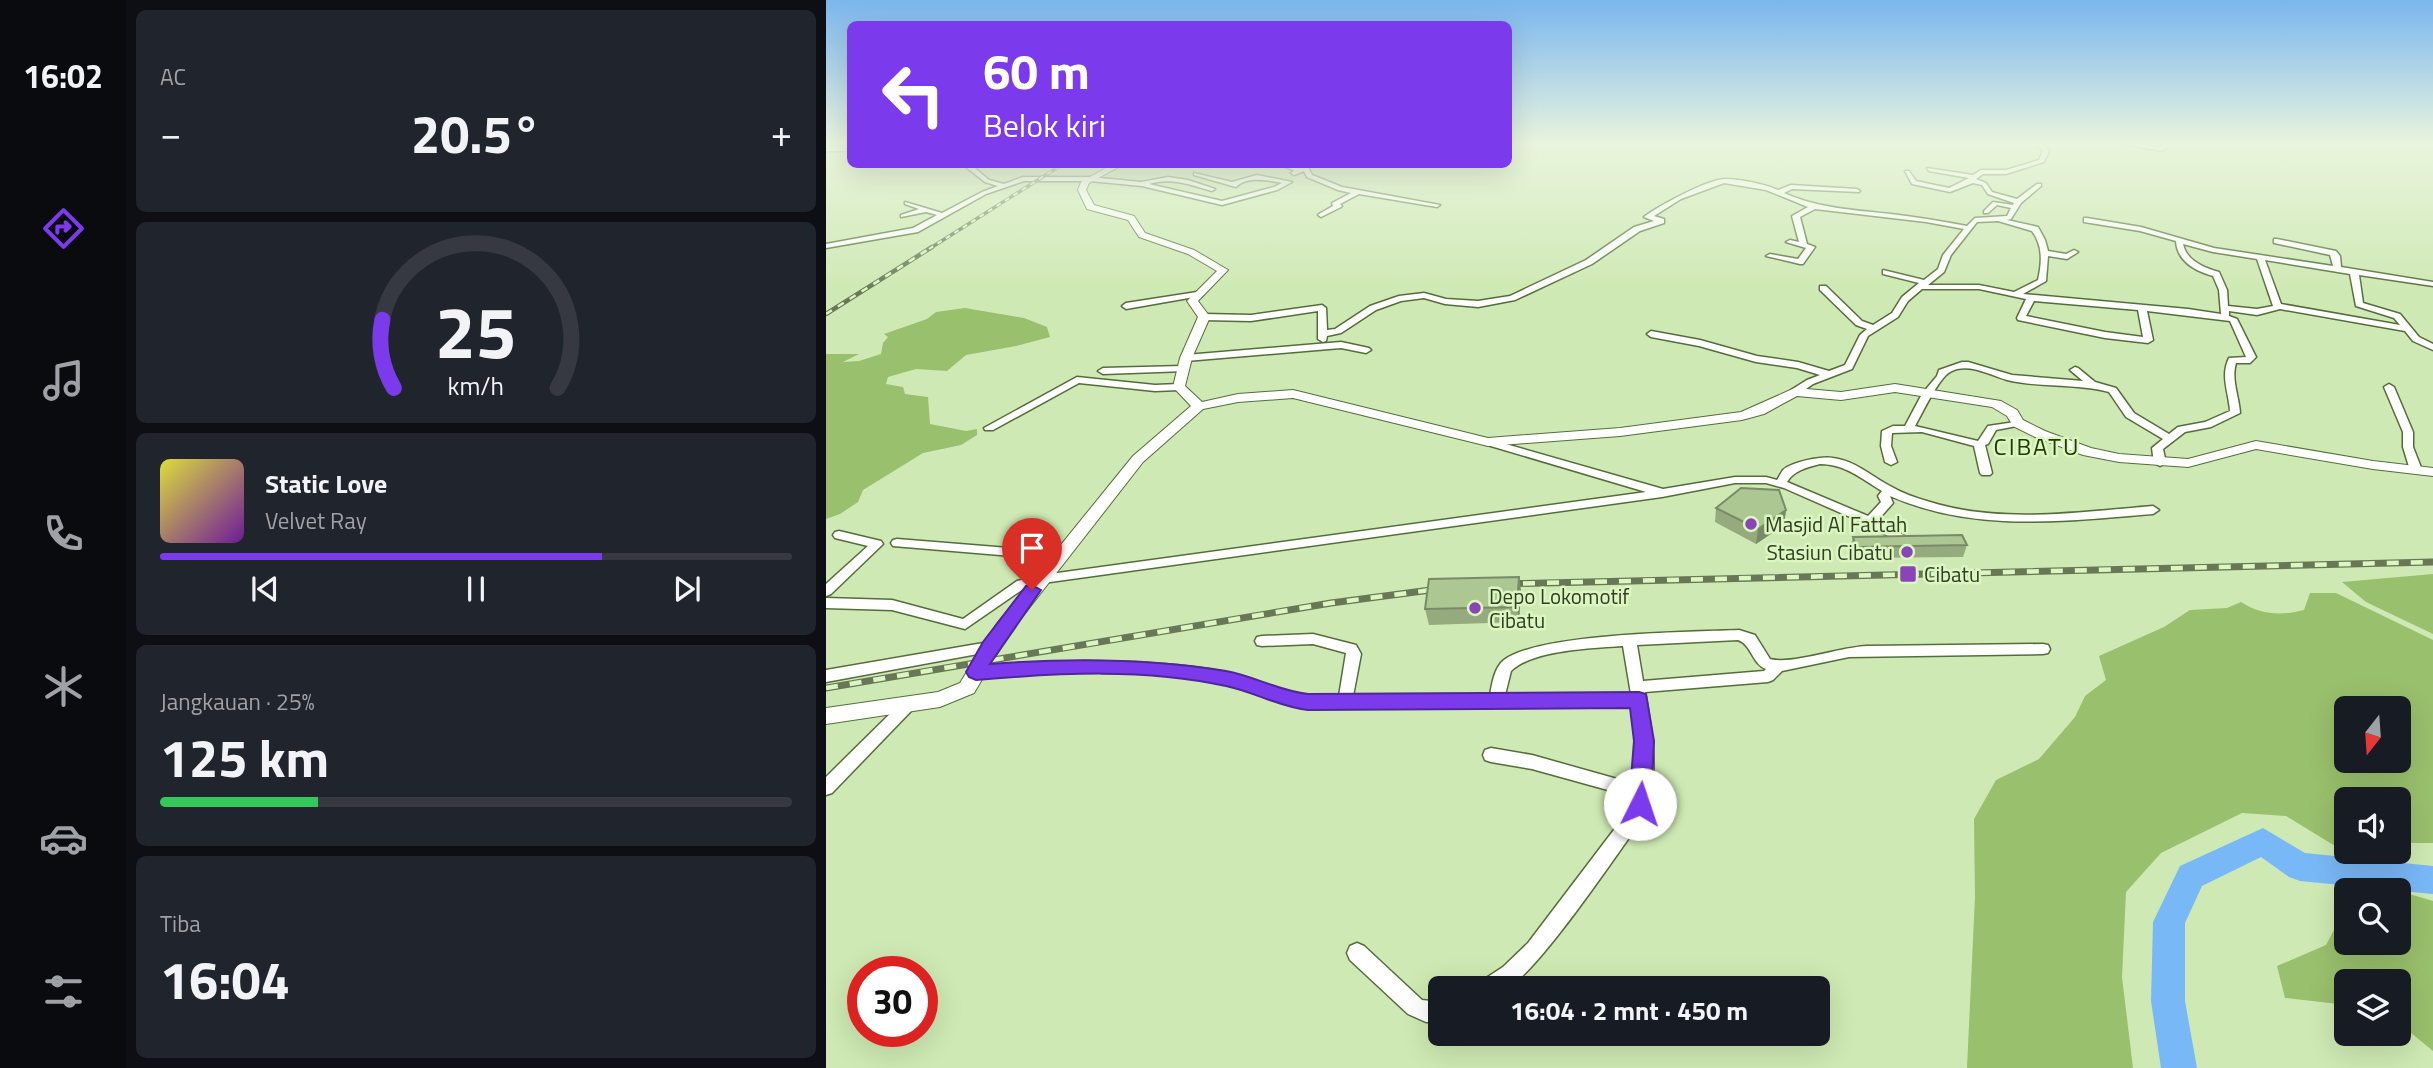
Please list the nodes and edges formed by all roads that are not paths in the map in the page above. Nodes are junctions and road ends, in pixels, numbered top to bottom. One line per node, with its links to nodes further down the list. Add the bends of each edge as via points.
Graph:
1 (985, 194): 22 (street)
2 (1085, 194): 42 (main road, via 1090,207 1131,218 1142,235 1191,252 1223,270)
3 (1182, 194): 13 (street)
4 (1196, 194): 13 (street)
5 (1224, 194): 14 (street)
6 (1252, 194): 14 (street, via 1222,203)
7 (1354, 194): 23 (street)
8 (1369, 194): 16 (street)
9 (1690, 194): 54 (street, via 1648,217 1661,220 1637,229 1589,262 1512,298 1478,304 1424,295 1399,299 1373,308 1338,331)
10 (1784, 194): 18 (street)
11 (1992, 194): 17 (street)
12 (2029, 194): 17 (street)
13 (1190, 196): 14 (street)
14 (1206, 200)
15 (907, 203): 19 (street)
16 (1437, 205)
17 (2017, 205): 20 (street, via 1996,203); 24 (street, via 2009,218)
18 (1815, 207): 26 (street); 30 (street, via 1796,216)
19 (925, 210): 21 (street); 22 (street)
20 (1986, 212)
21 (903, 215)
22 (943, 215): 31 (street, via 908,232)
23 (1321, 215)
24 (1995, 220): 26 (street, via 1975,220); 33 (street, via 2038,230)
25 (2087, 220): 29 (street, via 2141,229)
26 (1968, 228): 39 (street, via 1941,270)
27 (2277, 241): 36 (street, via 2333,253)
28 (1790, 242): 30 (street)
29 (2179, 242): 35 (street); 48 (street, via 2180,253 2199,270 2216,274)
30 (1803, 244): 34 (street, via 1811,247 1799,263)
31 (826, 246)
32 (2074, 252): 33 (street, via 2067,257)
33 (2044, 253): 43 (street, via 2042,281)
34 (1770, 256)
35 (2260, 257): 36 (street); 46 (street)
36 (2337, 268): 37 (street)
37 (2354, 271): 40 (street); 52 (street, via 2359,304 2397,316)
38 (1886, 272): 39 (street)
39 (1921, 284): 43 (street); 51 (street, via 1895,315)
40 (2433, 284)
41 (1823, 288): 51 (street, via 1859,323)
42 (1196, 294): 45 (street); 49 (main road, via 1192,304)
43 (2017, 295): 44 (street)
44 (2031, 298): 47 (street); 47 (street, via 2021,318 2148,340)
45 (1126, 306)
46 (2278, 306): 48 (street); 52 (street)
47 (2142, 309): 48 (street)
48 (2225, 312): 72 (street, via 2236,321 2250,351 2249,360 2232,360 2229,367 2235,412)
49 (1204, 317): 50 (street); 59 (main road)
50 (1260, 317): 53 (street); 54 (street, via 1322,308)
51 (1874, 329): 62 (street, via 1864,335 1849,367)
52 (2408, 329): 57 (street)
53 (1253, 330)
54 (1323, 334): 56 (street)
55 (1651, 334): 62 (street)
56 (1322, 347): 58 (street); 59 (street)
57 (2433, 347)
58 (1366, 350)
59 (1185, 364): 61 (street); 64 (main road)
60 (2075, 370): 63 (street)
61 (1103, 371)
62 (1831, 375): 66 (street)
63 (2094, 385): 67 (street, via 2011,378 1965,364 1943,370); 72 (street, via 2113,390 2130,415)
64 (1179, 387): 68 (main road); 70 (street, via 1077,380)
65 (2389, 387): 77 (street, via 2408,432 2407,447)
66 (1794, 393): 67 (main road, via 1841,396 1882,387); 73 (main road, via 1742,416)
67 (1927, 394): 69 (main road, via 1996,404 2012,413); 71 (street)
68 (1199, 405): 73 (main road, via 1293,394); 88 (main road, via 1144,452)
69 (2018, 423): 74 (street, via 1992,428); 76 (main road, via 2088,452)
70 (989, 428)
71 (1909, 428): 74 (street); 75 (street, via 1887,431)
72 (2169, 438): 76 (street, via 2157,447)
73 (1488, 442): 82 (street)
74 (1979, 444): 79 (street)
75 (1891, 462)
76 (2160, 463): 77 (main road, via 2188,463 2256,445)
77 (2416, 470): 78 (main road)
78 (2433, 472)
79 (1986, 473)
80 (1781, 483): 81 (street, via 1787,472 1830,461 1848,463); 82 (street, via 1735,480); 84 (street)
81 (1889, 490): 83 (street, via 1934,507 2015,519); 84 (street, via 1884,496 1887,503)
82 (1662, 493): 89 (street)
83 (2153, 510)
84 (1870, 521): 86 (street)
85 (839, 535): 90 (street, via 877,544)
86 (1901, 540)
87 (897, 543): 88 (street)
88 (1059, 556): 89 (main road)
89 (1043, 579): 91 (street, via 1022,584 965,624 892,605); 94 (main road)
90 (826, 591)
91 (826, 603)
92 (1262, 641): 101 (street, via 1312,639 1351,649 1354,654)
93 (1629, 641): 96 (street, via 1739,635 1750,639 1765,663); 99 (street); 100 (street, via 1535,653 1516,660 1503,670)
94 (989, 647): 97 (main road); 98 (street)
95 (2043, 649): 96 (street, via 1858,652)
96 (1778, 666): 99 (street, via 1768,677 1700,680)
97 (976, 672): 101 (street, via 1058,666 1170,671 1229,679 1288,700); 102 (main road, via 972,683 959,693)
98 (826, 676)
99 (1638, 693): 100 (street); 106 (street, via 1644,741)
100 (1497, 699): 101 (street)
101 (1345, 701)
102 (908, 705): 103 (main road); 105 (street)
103 (826, 716)
104 (1491, 755): 106 (street)
105 (826, 788)
106 (1642, 793): 108 (street, via 1632,821 1535,950)
107 (1357, 953): 109 (street, via 1415,1007)
108 (1507, 976)
109 (1428, 1012)

